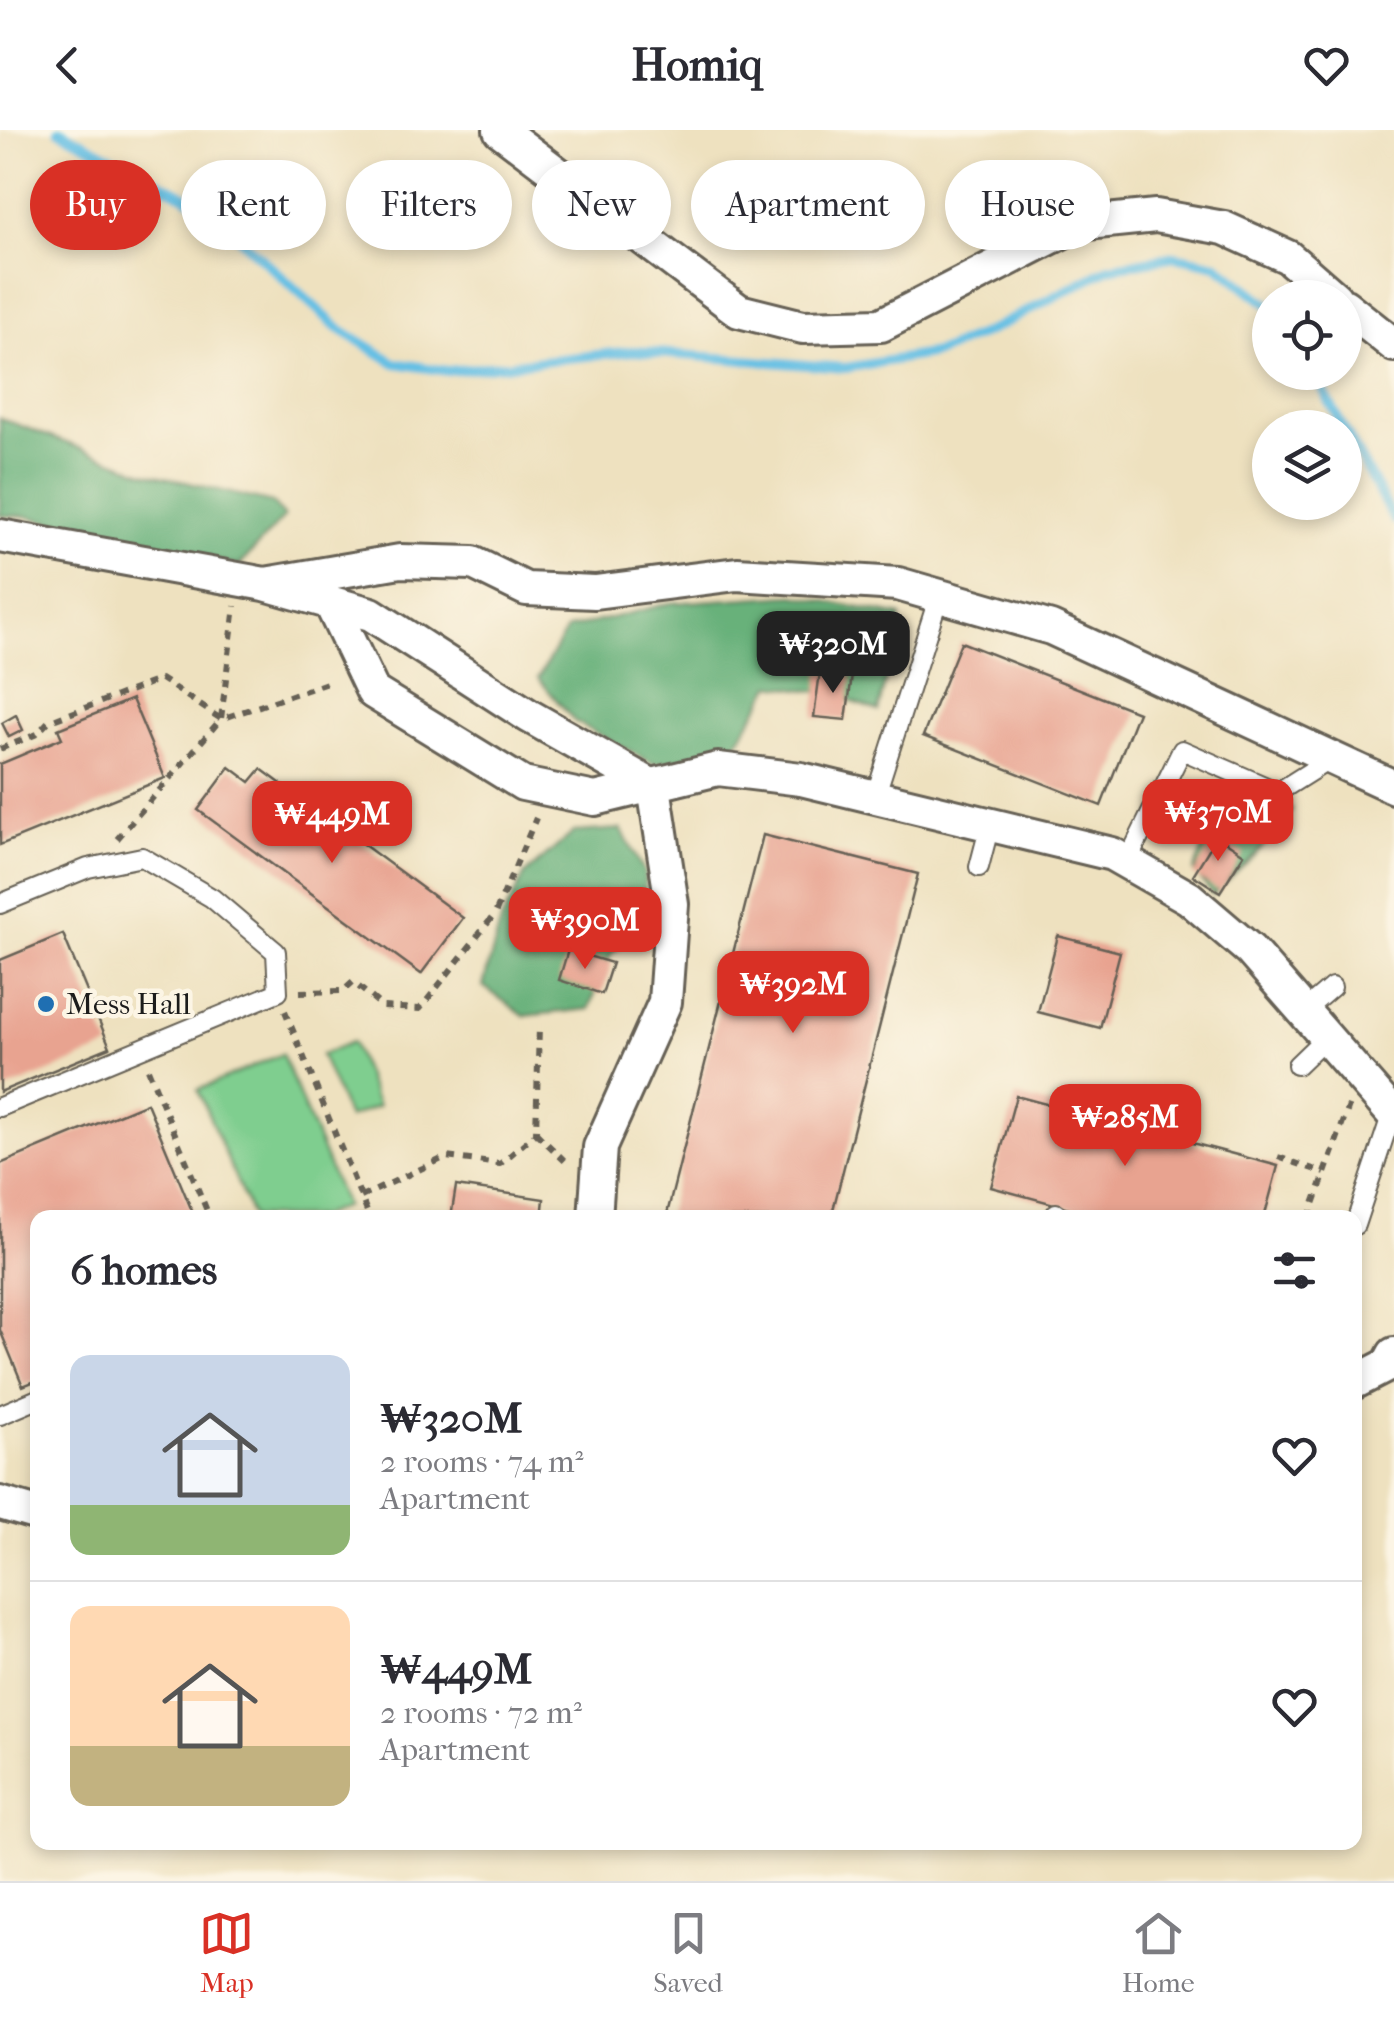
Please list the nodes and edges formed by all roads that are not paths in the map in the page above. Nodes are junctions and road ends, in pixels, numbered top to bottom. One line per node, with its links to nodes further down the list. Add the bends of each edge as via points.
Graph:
1 (500, 130): 2 (street, via 739,311 803,327 881,325 1077,224 1156,216 1224,228 1288,257)
2 (1314, 280)
3 (1362, 320): 4 (street)
4 (1394, 345)
5 (0, 536): 6 (street)
6 (252, 581): 7 (street, via 400,560 473,563 526,589 595,592 737,574 898,584); 8 (street)
7 (939, 596): 9 (street, via 1050,628); 12 (lane)
8 (330, 602): 10 (street, via 372,614 529,716); 10 (street, via 373,692 523,784 595,798)
9 (1332, 758): 11 (street); 14 (lane, via 1278,792 1182,750)
10 (654, 786): 12 (street, via 718,769); 23 (street, via 672,904 665,1002 600,1147)
11 (1394, 787)
12 (875, 797): 13 (street)
13 (990, 825): 14 (street); 15 (lane)
14 (1127, 862): 18 (street, via 1189,898 1250,950)
15 (979, 867)
16 (0, 904): 21 (lane, via 142,856 212,898 276,952 278,992)
17 (1332, 988): 18 (lane)
18 (1304, 1011): 19 (street)
19 (1325, 1038): 20 (lane); 22 (street)
20 (1297, 1064)
21 (0, 1107)
22 (1393, 1114): 24 (lane)
23 (596, 1210)
24 (1360, 1210)
25 (1392, 1362): 26 (street)
26 (1362, 1378)
27 (30, 1402): 28 (lane)
28 (0, 1415)
29 (0, 1503): 30 (street)
30 (30, 1512)

